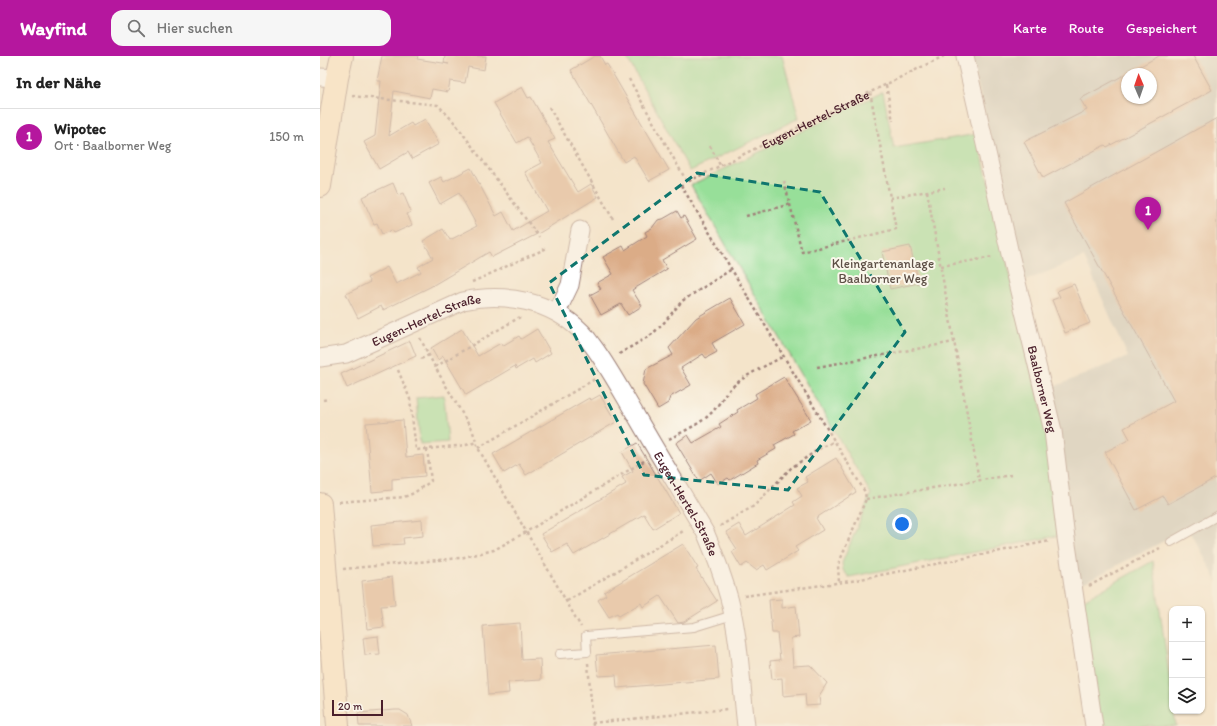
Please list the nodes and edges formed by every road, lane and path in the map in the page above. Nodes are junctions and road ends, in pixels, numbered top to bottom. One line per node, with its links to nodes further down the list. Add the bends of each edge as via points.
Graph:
1 (342, 56): 4 (street)
2 (944, 56): 6 (path, Eugen-Hertel-Straße)
3 (965, 56): 25 (street, Baalborner Weg)
4 (329, 77): 15 (street)
5 (629, 79): 12 (path, Eugen-Hertel-Straße, via 687,182)
6 (886, 84): 7 (path, Eugen-Hertel-Straße); 10 (path)
7 (870, 92): 12 (path, Eugen-Hertel-Straße); 18 (path)
8 (352, 96): 23 (path, via 438,105 455,123)
9 (549, 107): 21 (path)
10 (893, 121)
11 (710, 146): 12 (path)
12 (720, 165)
13 (784, 181): 19 (path)
14 (681, 185): 27 (path)
15 (320, 186)
16 (945, 188): 17 (path)
17 (927, 191): 18 (path); 26 (path)
18 (890, 198): 19 (path, via 896,230 802,252)
19 (791, 204): 20 (path)
20 (746, 216)
21 (613, 219)
22 (580, 230): 30 (street, via 570,285)
23 (539, 237)
24 (547, 248): 28 (path)
25 (1010, 254): 26 (path); 58 (street, Baalborner Weg, via 1053,431)
26 (941, 266): 32 (path)
27 (732, 269): 34 (path); 35 (path, via 682,301 651,335)
28 (471, 282)
29 (525, 312): 38 (path, via 517,320)
30 (557, 312): 36 (street, Eugen-Hertel-Straße, via 520,300 502,297 478,298 463,301 346,354); 65 (street, Eugen-Hertel-Straße, via 582,332 605,362 706,534 724,581)
31 (417, 332): 33 (path)
32 (954, 342): 39 (path); 51 (path)
33 (429, 355): 37 (path); 38 (path)
34 (784, 356): 44 (path); 46 (path, via 747,376 731,388 705,418)
35 (613, 357)
36 (320, 358)
37 (421, 359)
38 (435, 367): 45 (path)
39 (817, 367)
40 (398, 370): 47 (path, via 410,399 416,450)
41 (598, 377): 48 (path)
42 (329, 399): 43 (path)
43 (323, 400)
44 (836, 441): 52 (path, via 863,486); 56 (path, via 791,468 754,506)
45 (477, 442): 47 (path); 48 (path)
46 (664, 442)
47 (427, 448): 53 (path, via 431,481 414,493 404,497)
48 (478, 448): 57 (path)
49 (648, 458): 57 (path)
50 (1012, 474): 51 (path)
51 (979, 480): 52 (path)
52 (866, 499): 61 (path, via 838,566)
53 (328, 503): 66 (street)
54 (1217, 516): 59 (lane)
55 (689, 528): 64 (path)
56 (714, 529)
57 (526, 532): 60 (path, via 494,550 460,558); 64 (path)
58 (1066, 538): 61 (path); 62 (street, Baalborner Weg)
59 (1171, 542): 62 (path)
60 (337, 570)
61 (839, 583): 63 (path)
62 (1075, 595): 74 (street, Baalborner Weg)
63 (740, 596)
64 (567, 601): 67 (path)
65 (733, 615): 67 (lane, via 694,627); 73 (street, Eugen-Hertel-Straße)
66 (325, 632): 72 (street)
67 (586, 636): 68 (lane)
68 (587, 652): 69 (lane); 71 (path)
69 (560, 654)
70 (734, 709): 71 (path)
71 (592, 724)
72 (338, 726)
73 (746, 726)
74 (1094, 726)

